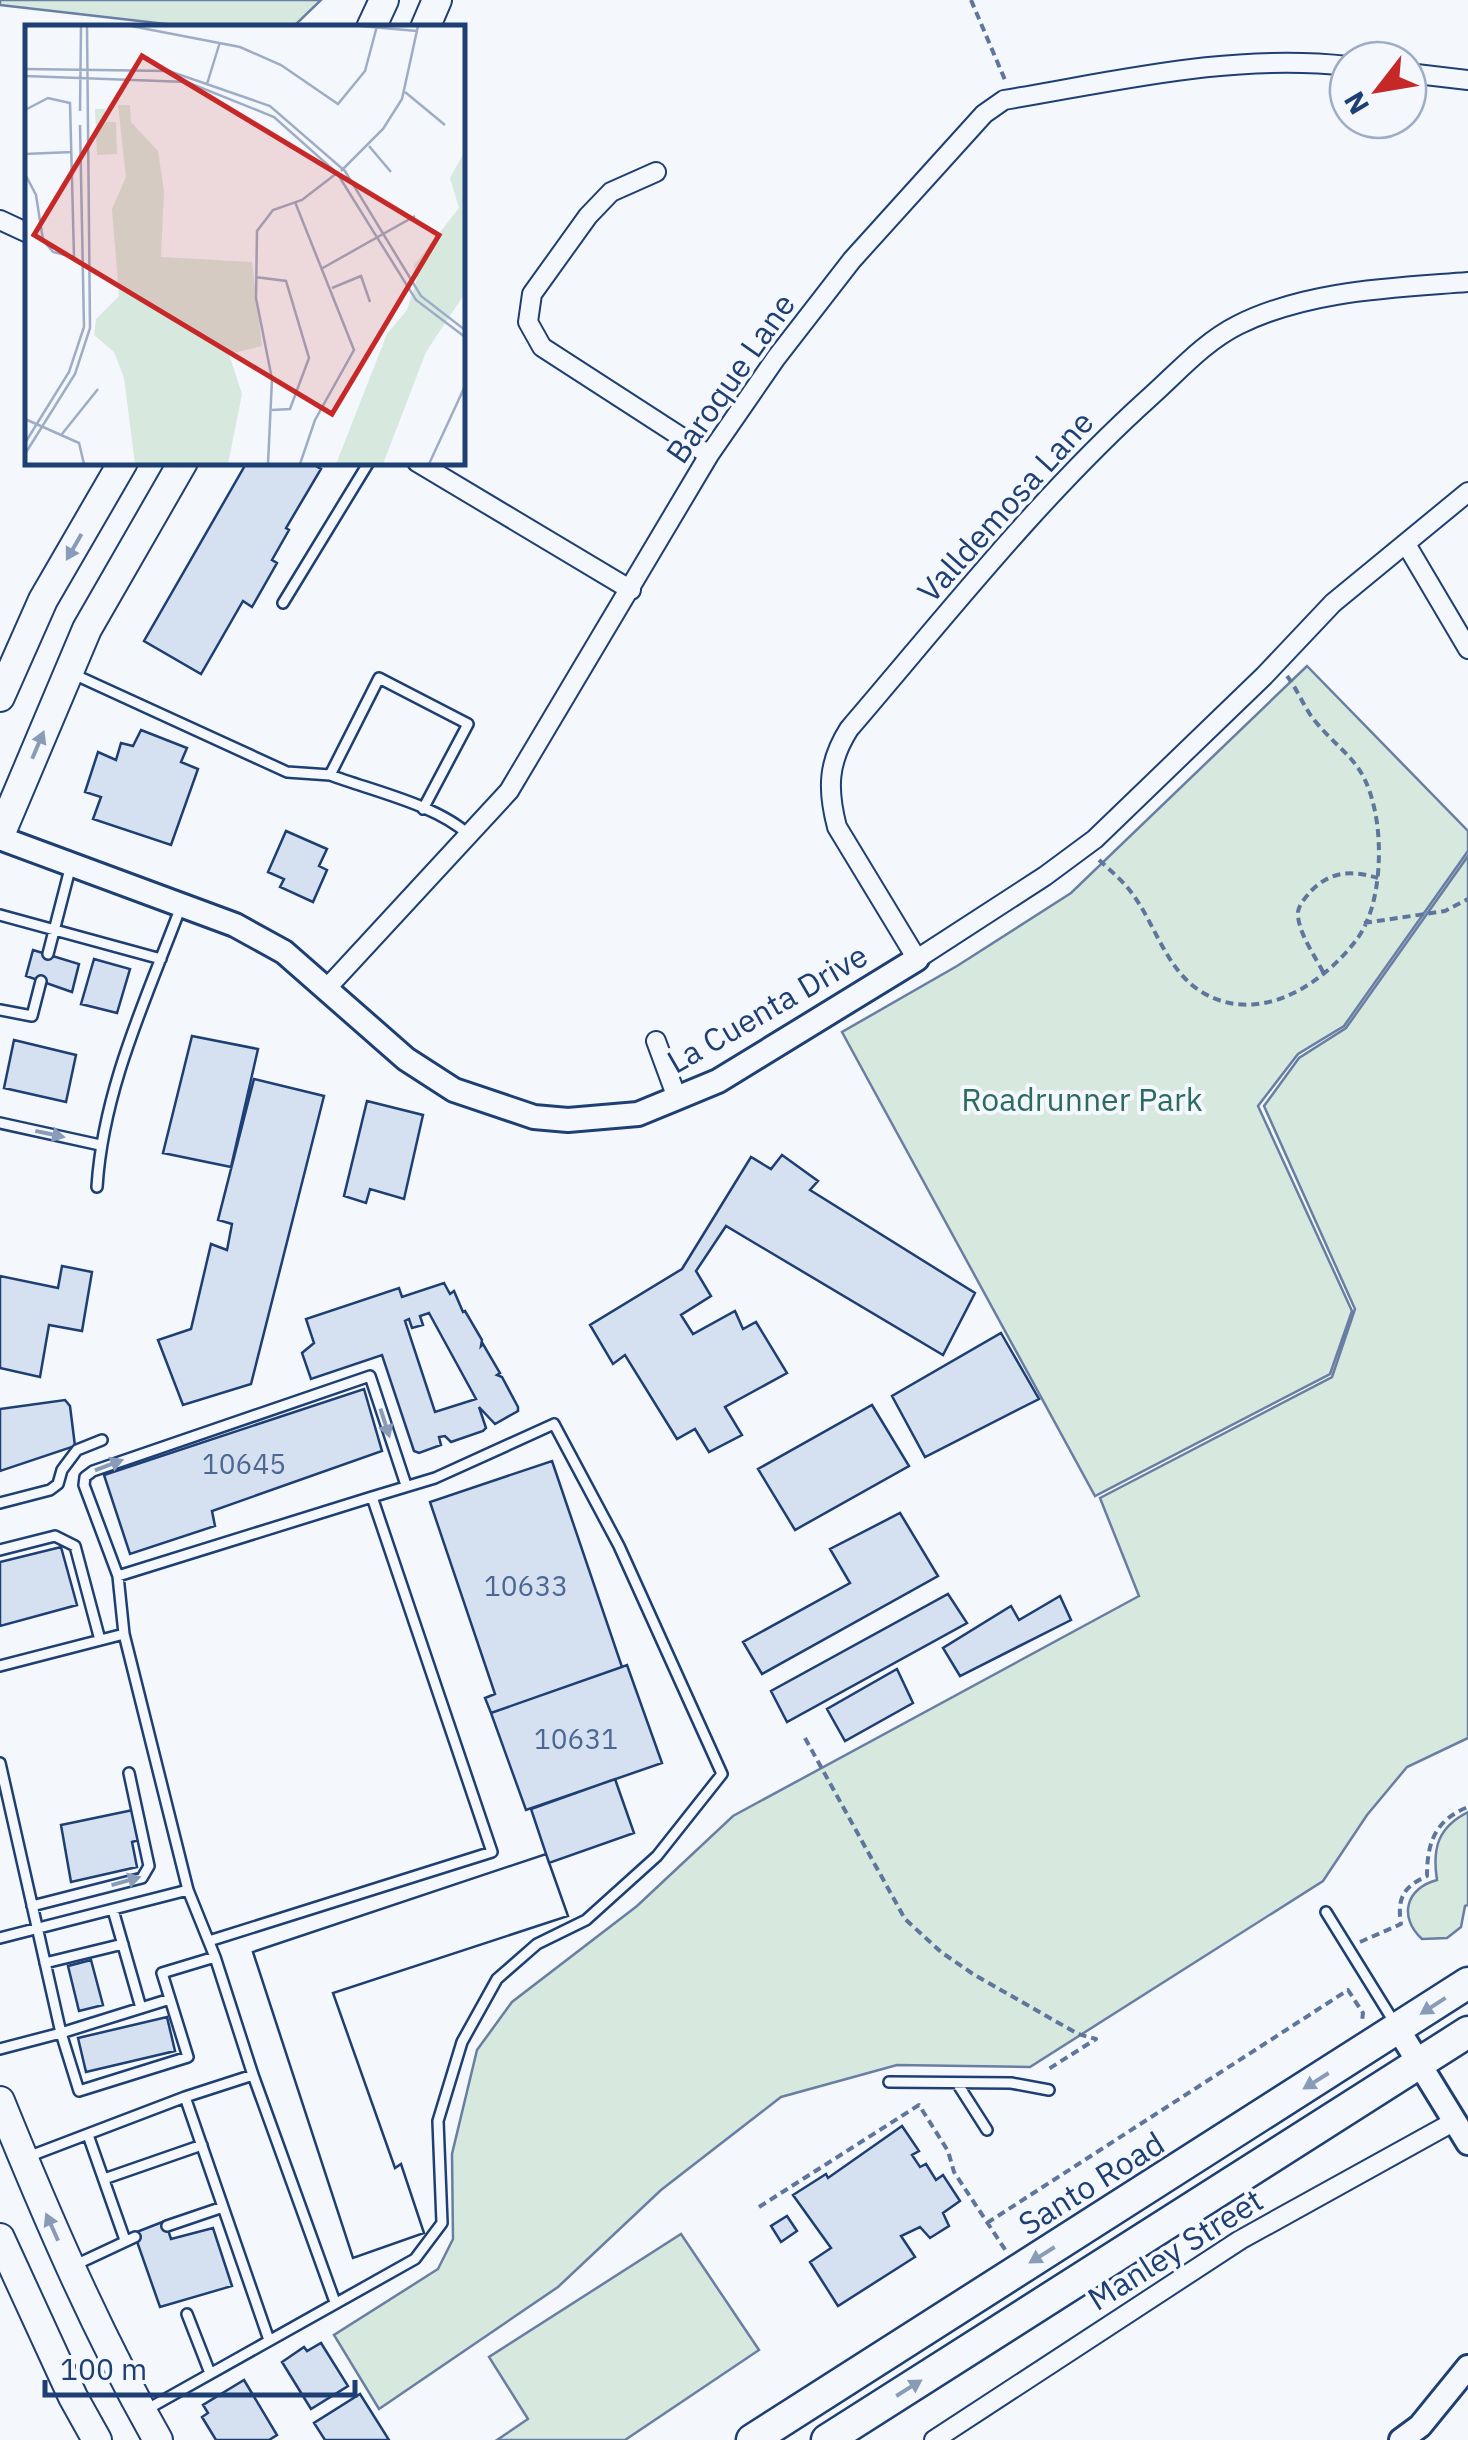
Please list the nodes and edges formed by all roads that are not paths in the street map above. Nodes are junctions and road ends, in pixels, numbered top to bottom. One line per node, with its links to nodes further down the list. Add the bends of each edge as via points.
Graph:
1 (384, 0): 3 (main road)
2 (436, 0): 4 (main road)
3 (372, 25)
4 (426, 25)
5 (1328, 64): 12 (street, Baroque Lane, via 1208,65 1004,100 852,260)
6 (1428, 75): 7 (street)
7 (1468, 80)
8 (656, 172): 12 (street, via 611,192 588,216 532,294 528,322 542,347)
9 (0, 221): 10 (street)
10 (25, 232)
11 (1468, 282): 34 (street, Valldemosa Lane, via 1334,293 1240,324 1212,341 1033,513 849,729 833,754 837,826)
12 (709, 455): 19 (street, Baroque Lane)
13 (121, 465): 23 (main road, one-way to 23, via 43,600)
14 (181, 465): 22 (main road)
15 (367, 465): 20 (lane)
16 (422, 465): 19 (street)
17 (1468, 492): 18 (street, La Cuenta Drive)
18 (1406, 544): 21 (street); 34 (street, La Cuenta Drive, via 1333,603 1084,848)
19 (631, 590): 26 (street, Baroque Lane, via 510,792)
20 (282, 603)
21 (1468, 649)
22 (69, 672): 24 (lane, via 287,772); 27 (main road, one-way to 22)
23 (0, 697)
24 (330, 775): 25 (lane); 25 (lane, via 379,678 468,724)
25 (423, 809): 26 (lane, via 454,820)
26 (470, 835): 36 (street, Baroque Lane)
27 (0, 837): 28 (street, La Cuenta Drive)
28 (71, 865): 29 (street, La Cuenta Drive); 31 (lane)
29 (182, 906): 33 (lane); 36 (street, La Cuenta Drive, via 284,952)
30 (0, 915): 31 (lane)
31 (54, 930): 32 (lane); 33 (lane)
32 (48, 954)
33 (161, 959): 41 (lane)
34 (917, 959): 39 (street, La Cuenta Drive, via 718,1081)
35 (41, 981): 37 (lane, via 32,1016)
36 (327, 988): 39 (street, La Cuenta Drive, via 406,1059 454,1090 534,1117 638,1114)
37 (0, 1010)
38 (656, 1040): 39 (street)
39 (677, 1098)
40 (0, 1124): 41 (lane, one-way to 41)
41 (100, 1145): 42 (lane)
42 (97, 1188)
43 (102, 1440): 46 (lane, via 77,1450 50,1490)
44 (406, 1485): 45 (lane); 48 (lane, one-way to 44, via 85,1477 370,1376); 89 (lane, via 554,1424 620,1546 722,1774 657,1856 586,1920 538,1944 497,1979 462,2042 438,2121 442,2223 415,2259)
45 (372, 1497): 48 (lane); 60 (lane, via 492,1852)
46 (0, 1503)
47 (0, 1550): 50 (lane, via 55,1536 75,1546)
48 (118, 1576): 49 (lane)
49 (124, 1634): 50 (lane); 54 (lane)
50 (100, 1640): 51 (lane)
51 (0, 1666)
52 (0, 1763): 55 (lane)
53 (129, 1774): 55 (lane, one-way to 53, via 142,1878 149,1866)
54 (188, 1890): 56 (lane); 60 (lane)
55 (32, 1906): 58 (lane)
56 (113, 1910): 58 (lane); 61 (lane)
57 (1326, 1912): 67 (lane)
58 (37, 1929): 59 (lane); 63 (lane)
59 (0, 1938)
60 (209, 1941): 62 (lane)
61 (124, 1944): 63 (lane); 66 (lane)
62 (215, 1957): 65 (lane, via 162,1974); 72 (lane)
63 (45, 1962): 69 (lane)
64 (1468, 1984): 67 (main road, Santo Road, one-way to 67)
65 (170, 1999): 66 (lane); 69 (lane, via 188,2057 98,2086 79,2091)
66 (141, 2008): 69 (lane)
67 (1398, 2028): 71 (street); 97 (main road, Santo Road, one-way to 97)
68 (1468, 2032): 71 (main road)
69 (61, 2033): 70 (lane)
70 (0, 2049)
71 (1420, 2063): 78 (street); 98 (main road, one-way to 71)
72 (253, 2076): 76 (lane); 89 (lane)
73 (889, 2082): 74 (lane)
74 (957, 2083): 75 (lane); 79 (lane)
75 (1049, 2090)
76 (185, 2097): 80 (lane); 82 (lane)
77 (0, 2101): 83 (main road)
78 (1455, 2121): 81 (street); 99 (street, Manley Street, via 1240,2240)
79 (987, 2130)
80 (88, 2134): 83 (lane); 84 (lane)
81 (1468, 2143)
82 (202, 2145): 84 (lane); 85 (lane)
83 (23, 2159): 88 (main road, one-way to 83)
84 (104, 2180): 88 (lane, via 130,2238)
85 (223, 2207): 86 (lane); 91 (lane)
86 (167, 2226)
87 (0, 2238): 95 (main road)
88 (70, 2267): 94 (main road)
89 (335, 2302): 91 (lane)
90 (187, 2314): 93 (lane)
91 (268, 2340): 93 (lane)
92 (1468, 2367): 100 (street)
93 (210, 2373): 94 (lane)
94 (142, 2412): 96 (main road)
95 (97, 2440)
96 (158, 2440)
97 (752, 2440)
98 (827, 2440)
99 (934, 2440)
100 (1402, 2440)

